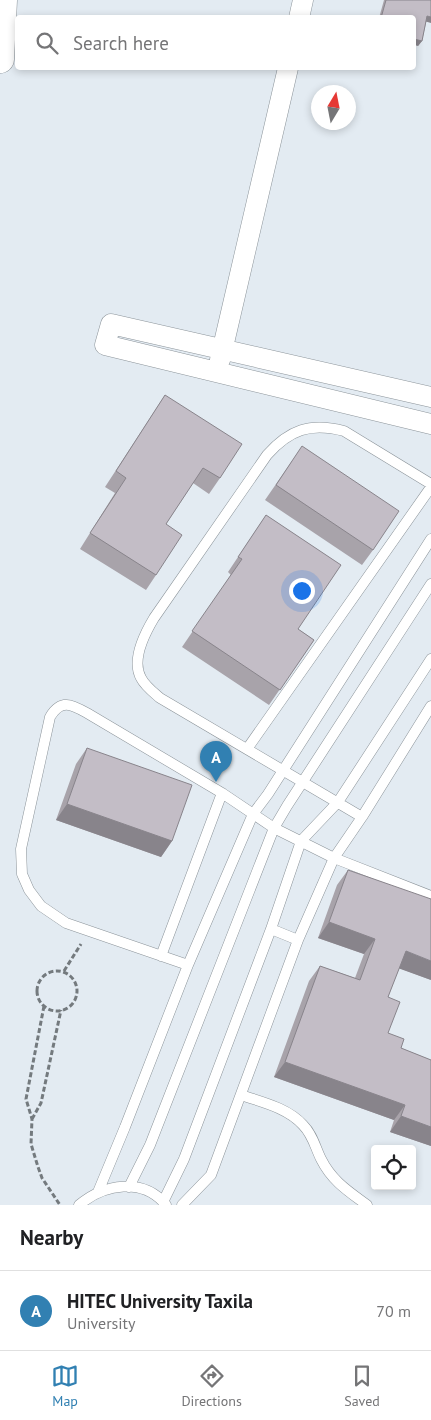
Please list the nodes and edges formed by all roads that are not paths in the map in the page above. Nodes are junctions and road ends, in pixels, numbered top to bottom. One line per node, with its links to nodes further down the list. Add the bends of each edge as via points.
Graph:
1 (3, 0): 4 (highway)
2 (303, 0): 3 (street)
3 (300, 15)
4 (0, 59)
5 (288, 70): 6 (street)
6 (223, 349): 7 (street); 7 (street, via 111,324 105,345); 8 (street)
7 (216, 372): 9 (street)
8 (431, 397)
9 (431, 424)
10 (431, 486): 15 (lane); 15 (lane, via 344,431 329,427 295,432 278,442 267,455 144,634 138,664 140,676 160,698)
11 (431, 539): 16 (lane)
12 (431, 584): 17 (lane)
13 (431, 659): 19 (lane)
14 (431, 706): 21 (lane)
15 (247, 749): 16 (lane)
16 (283, 770): 17 (lane); 20 (lane)
17 (303, 782): 19 (lane); 22 (lane)
18 (222, 793): 20 (lane); 28 (lane); 28 (lane, via 75,706 64,704 50,717 21,849 22,874 29,890 41,906 66,923)
19 (338, 802): 21 (lane); 23 (lane)
20 (253, 814): 22 (lane); 29 (lane)
21 (362, 817): 24 (lane)
22 (274, 828): 23 (lane); 31 (lane, via 150,1145)
23 (301, 841): 24 (lane); 26 (lane)
24 (334, 858): 25 (lane); 27 (lane)
25 (431, 896)
26 (271, 929): 27 (lane); 33 (lane)
27 (298, 940): 30 (lane)
28 (161, 956): 29 (lane)
29 (188, 965): 32 (lane)
30 (241, 1094): 35 (lane, via 211,1175); 36 (lane, via 287,1112 303,1124 337,1183)
31 (129, 1187): 32 (lane); 33 (lane, via 150,1193)
32 (98, 1192): 34 (lane)
33 (165, 1203)
34 (79, 1205)
35 (182, 1205)
36 (367, 1205)

